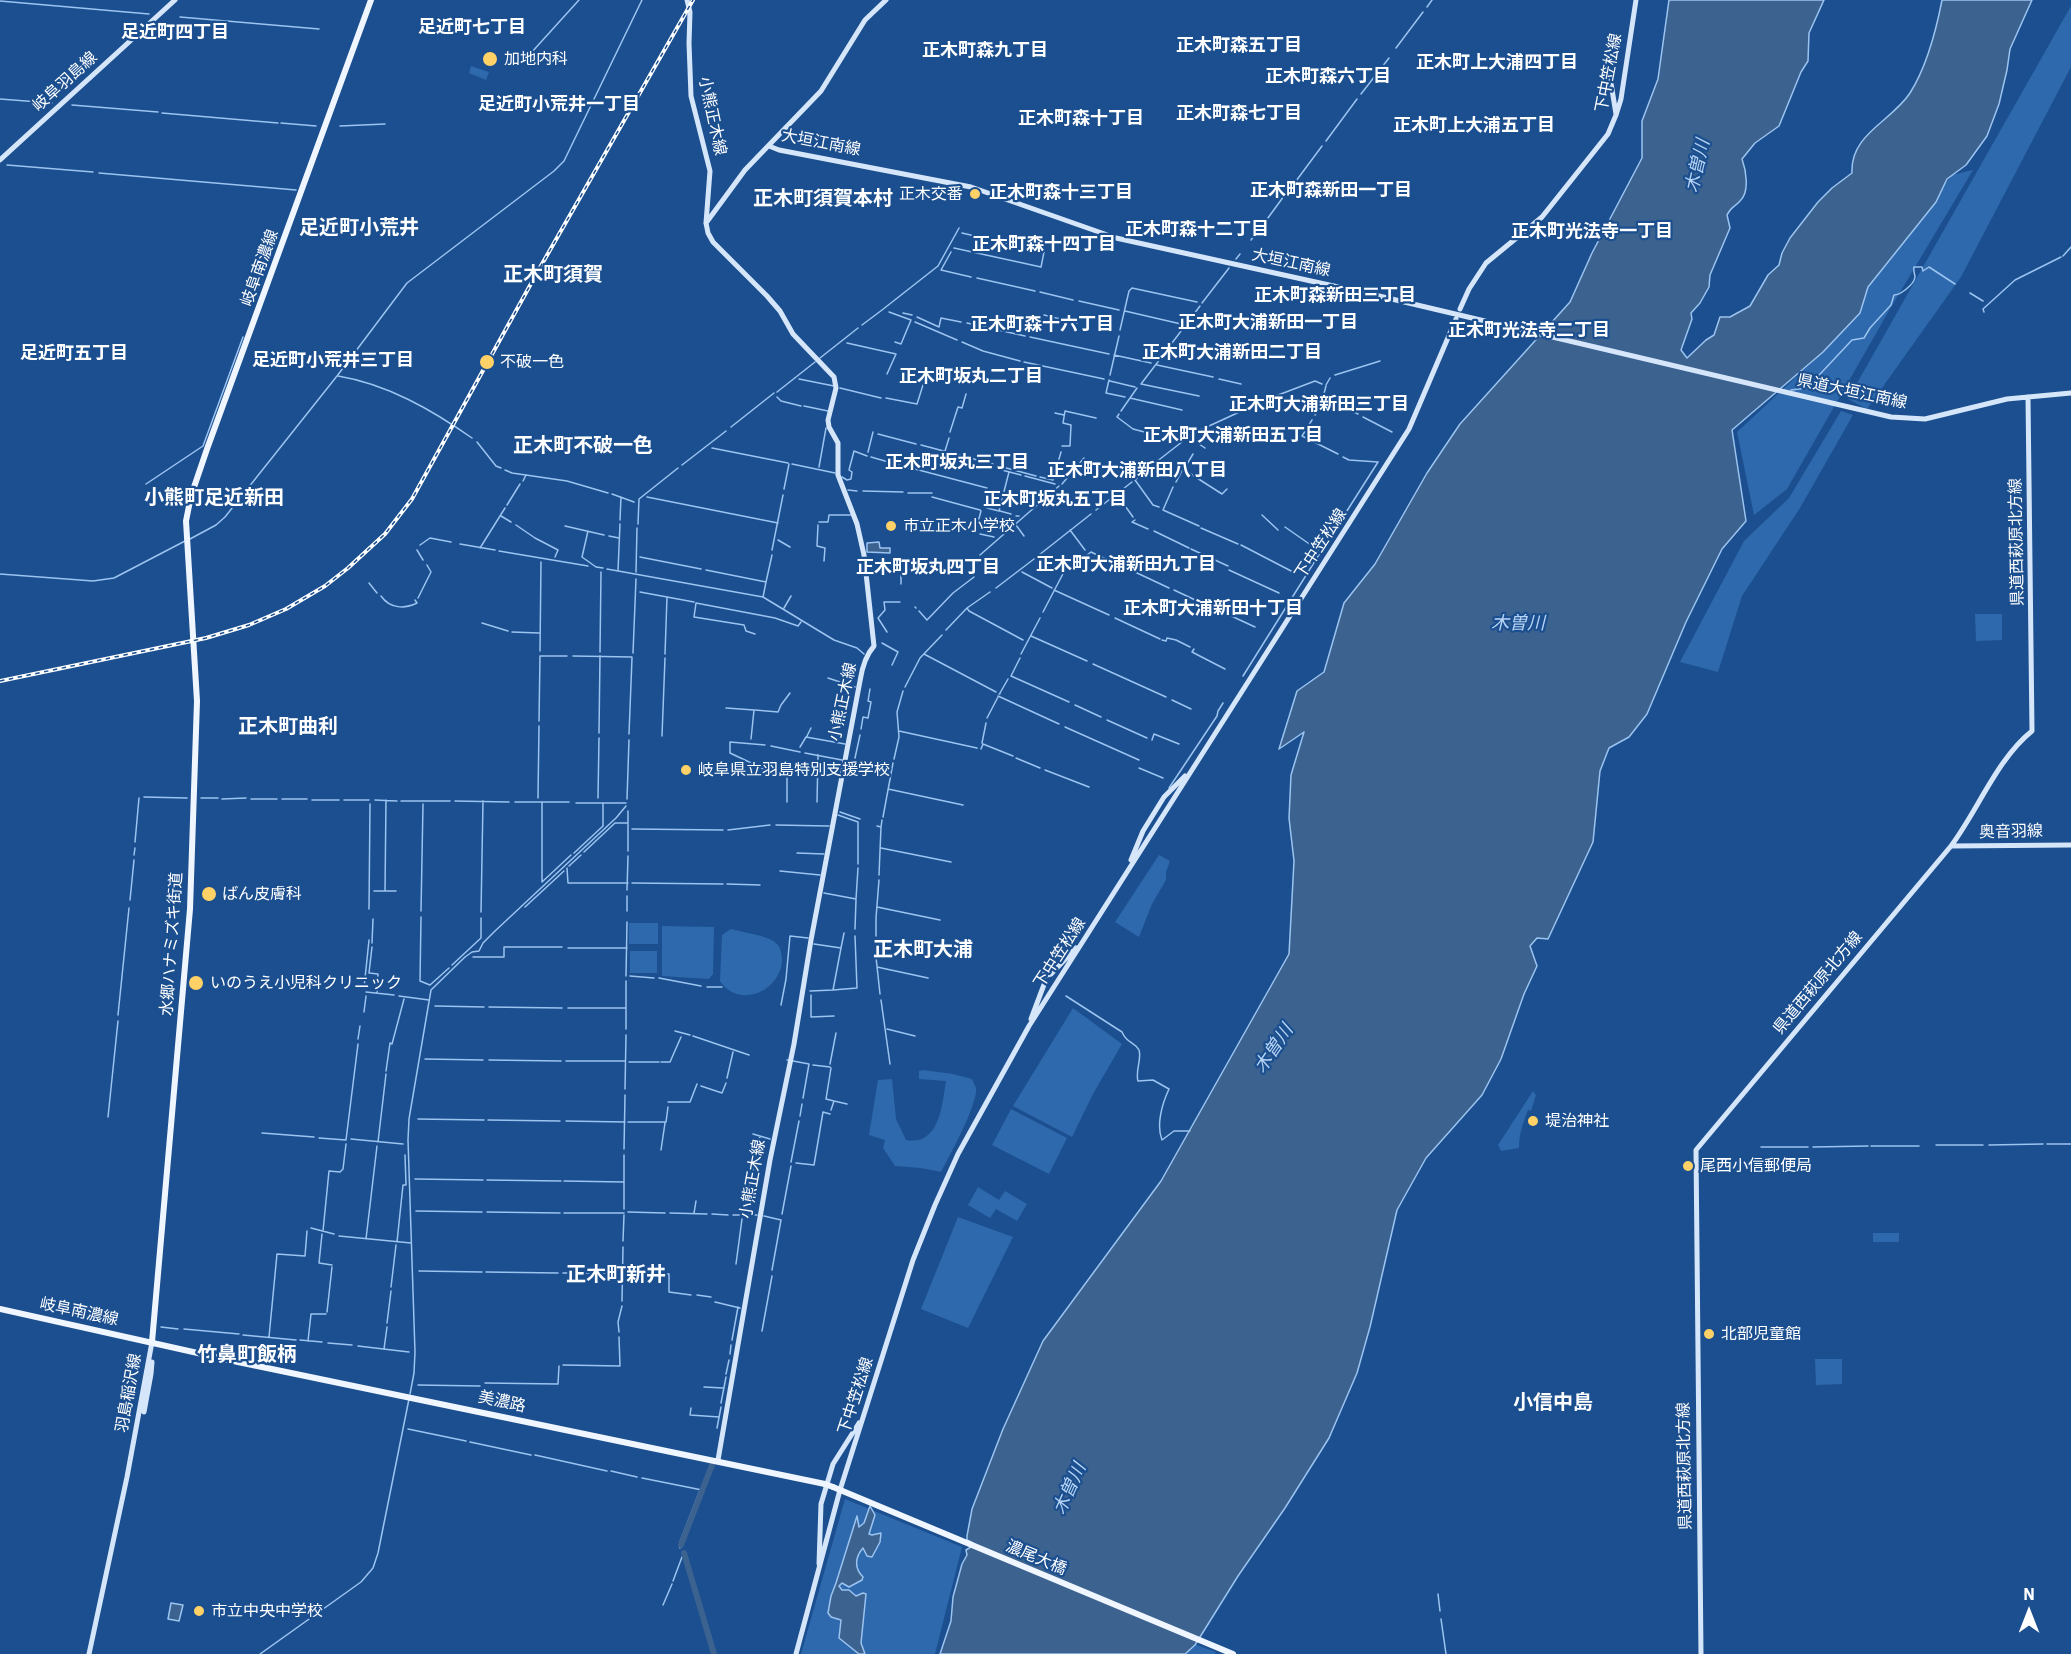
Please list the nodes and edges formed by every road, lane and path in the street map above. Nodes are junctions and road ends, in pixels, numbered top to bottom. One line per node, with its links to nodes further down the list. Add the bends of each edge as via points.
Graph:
1 (175, 0): 9 (main road, 岐阜羽島線)
2 (371, 0): 16 (main road, 岐阜南濃線, via 207,448 188,508)
3 (687, 0): 10 (main road, 小熊正木線, via 691,96 710,171)
4 (886, 0): 8 (main road, via 865,20 821,91)
5 (1636, 0): 7 (main road, 下中笠松線)
6 (1609, 71): 7 (main road)
7 (1616, 116): 11 (main road, 下中笠松線, via 1608,134 1542,217 1486,263)
8 (769, 146): 10 (main road, via 745,170); 13 (main road, 大垣江南線, via 971,187 1116,238)
9 (0, 160)
10 (706, 223): 26 (main road, 小熊正木線, via 713,242 767,296 793,334 834,377 836,388 829,427 838,443 838,475 864,555 874,646 862,666)
11 (1460, 309)
12 (1456, 319): 17 (main road, 下中笠松線, via 1409,429)
13 (1706, 373): 15 (main road, 県道大垣江南線, via 1891,417 1925,419)
14 (2071, 393): 15 (main road)
15 (2028, 397): 19 (main road, 県道西萩原北方線, via 2032,731 2013,749)
16 (187, 547): 24 (main road, 水郷ハナミズキ街道, via 197,701 190,909)
17 (1197, 764): 20 (main road, 下中笠松線); 20 (main road, via 1164,797 1143,831)
18 (2071, 845): 19 (main road, 奥音羽線)
19 (1951, 846): 33 (main road, 県道西萩原北方線, via 1696,1150)
20 (1130, 867): 21 (main road, 下中笠松線)
21 (1087, 935): 22 (main road, 下中笠松線); 22 (main road, via 1051,974 1040,974 1045,982)
22 (1029, 1026): 25 (main road, 下中笠松線, via 971,1127 934,1206)
23 (0, 1309): 24 (main road, 岐阜南濃線)
24 (152, 1342): 26 (main road, 美濃路); 30 (main road, 羽島稲沢線)
25 (866, 1409): 27 (main road, 下中笠松線); 28 (main road, via 833,1464 821,1504)
26 (718, 1460): 27 (main road, 美濃路, bridge)
27 (843, 1491): 28 (main road, 下中笠松線); 29 (main road, 濃尾大橋)
28 (819, 1574): 31 (main road, 下中笠松線)
29 (1219, 1650): 32 (main road, 濃尾大橋)
30 (91, 1654)
31 (796, 1654)
32 (1231, 1654)
33 (1701, 1654)

